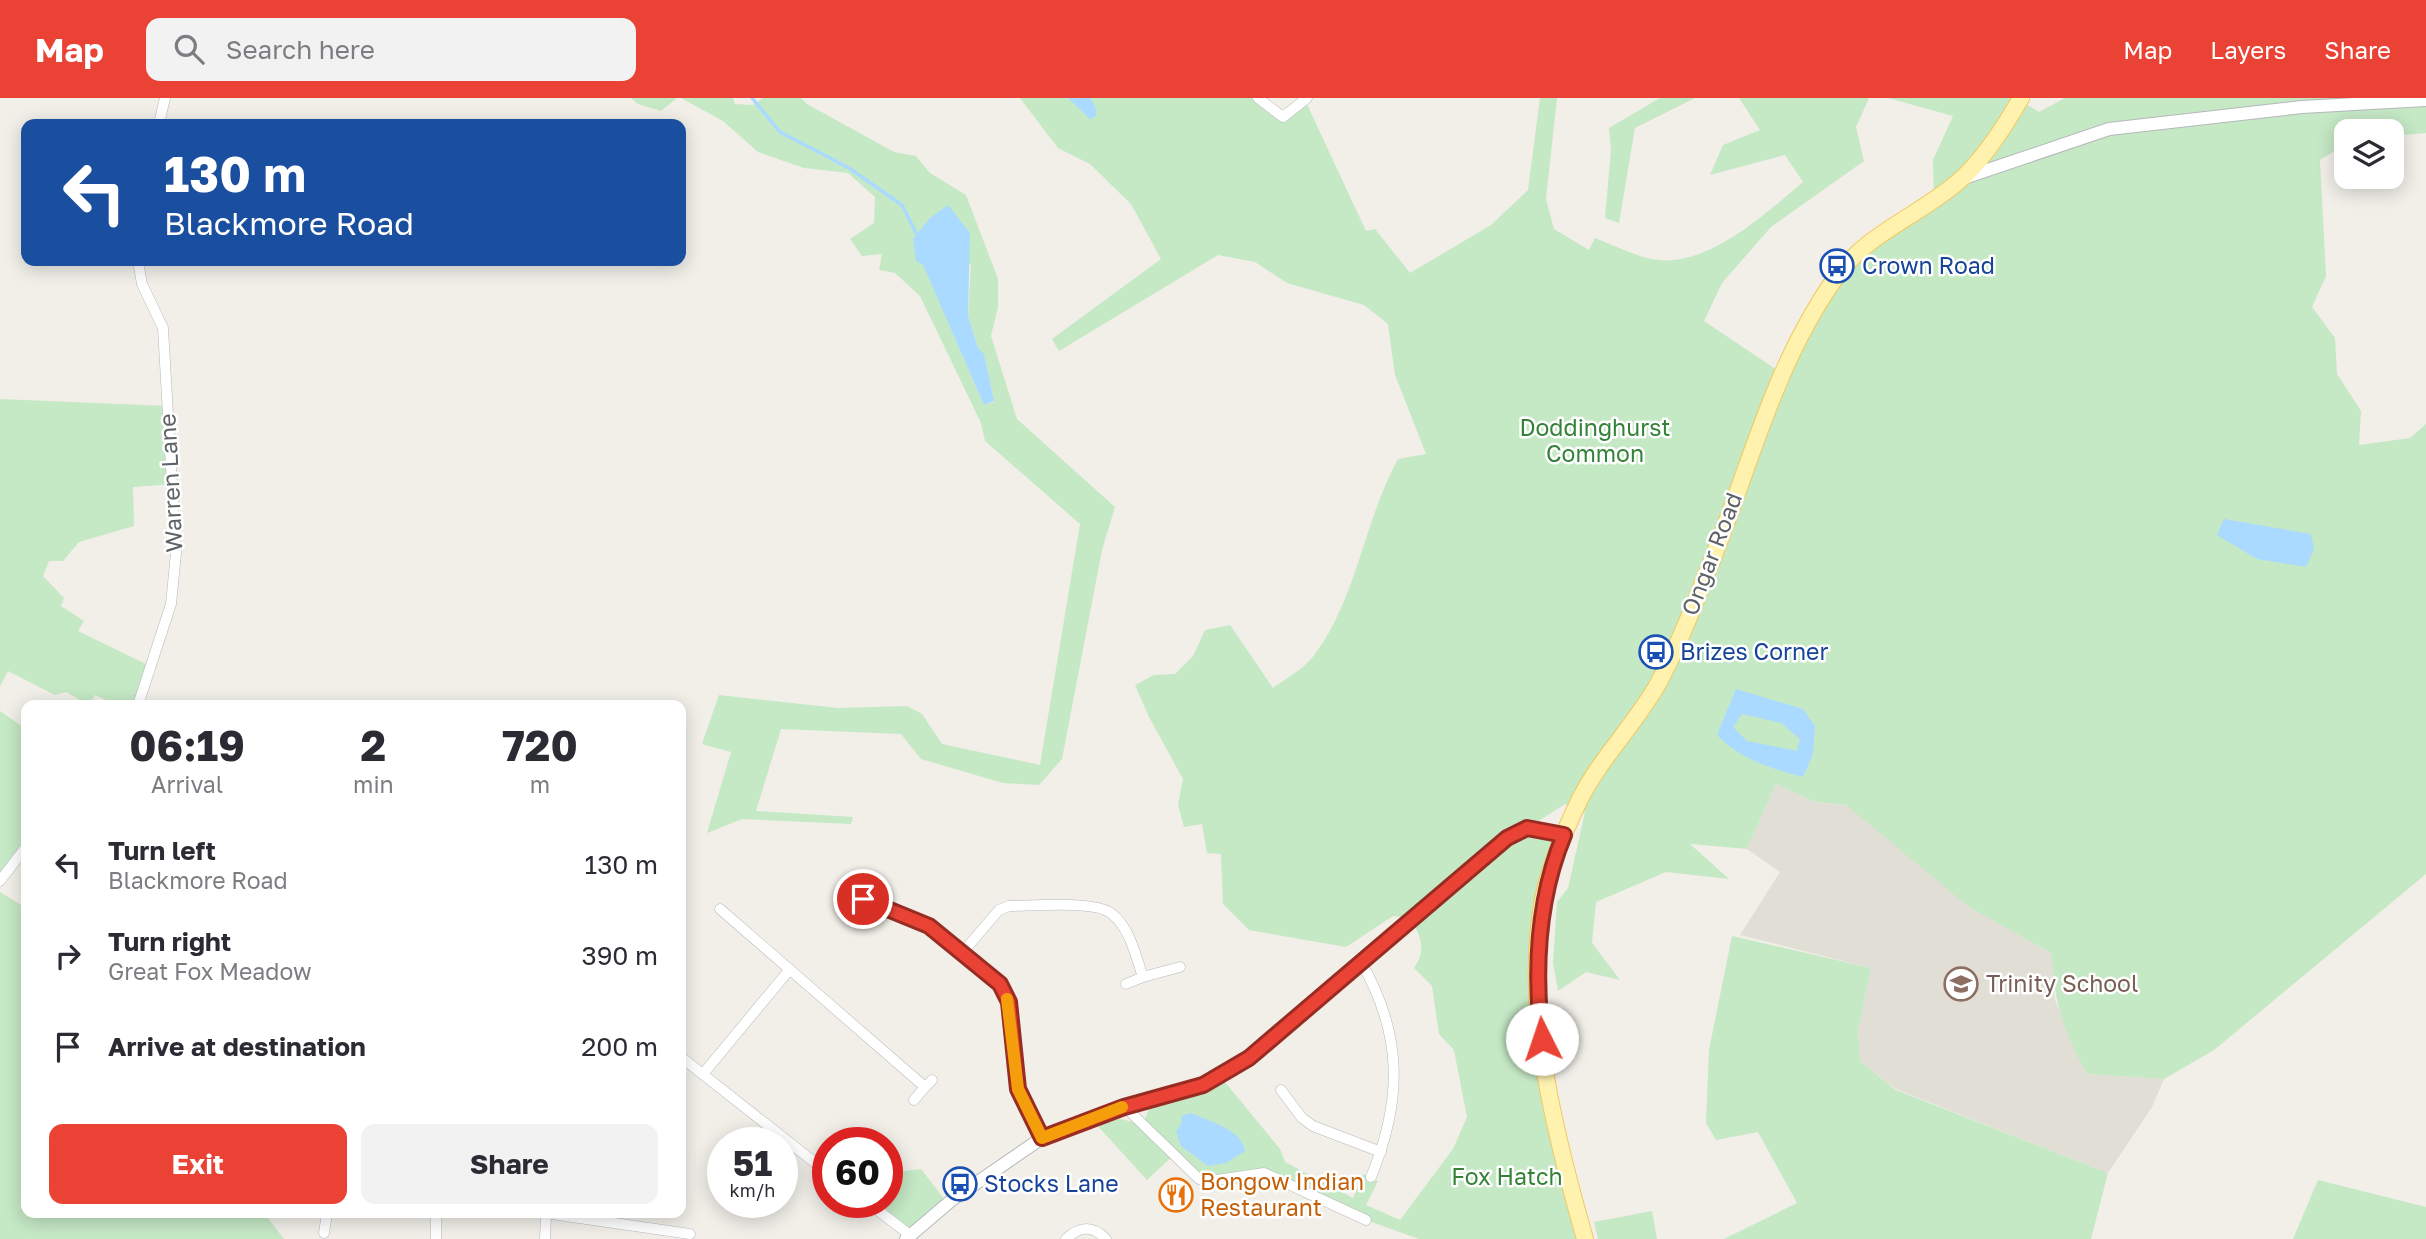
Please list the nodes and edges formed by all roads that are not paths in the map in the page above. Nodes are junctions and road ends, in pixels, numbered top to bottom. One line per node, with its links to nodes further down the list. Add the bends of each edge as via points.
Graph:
1 (165, 98): 6 (street)
2 (1258, 98): 3 (street, via 1283,117)
3 (1307, 98)
4 (2021, 98): 7 (main road, Ongar Road)
5 (2426, 100): 8 (street, via 2302,107 2109,129)
6 (160, 119)
7 (1987, 146): 8 (street); 9 (main road, Ongar Road)
8 (1999, 166): 9 (street)
9 (1961, 180): 12 (main road, Ongar Road, via 1872,241 1837,275 1780,372 1707,573 1658,684 1592,778)
10 (139, 266): 11 (street, Warren Lane, via 142,284 163,328 176,553 171,604)
11 (140, 700)
12 (1564, 835): 18 (street, via 1527,828 1507,838); 46 (main road, Ongar Road, via 1542,905 1540,1023 1551,1098)
13 (21, 854): 14 (street)
14 (0, 881)
15 (863, 899): 17 (street, via 929,926)
16 (720, 909): 20 (street)
17 (963, 952): 21 (street, via 999,910 1009,906 1087,906 1111,911 1122,924); 28 (street, via 1000,984 1009,1002 1018,1089)
18 (1360, 960): 27 (street, via 1249,1058 1222,1076); 29 (street, via 1386,1014 1393,1046 1392,1117)
19 (1180, 967): 21 (street)
20 (790, 969): 24 (street); 26 (street, via 928,1084)
21 (1143, 977): 22 (street)
22 (1126, 984)
23 (686, 1060): 24 (street)
24 (703, 1074): 30 (street)
25 (1281, 1090): 29 (street, via 1312,1126)
26 (914, 1100)
27 (1124, 1107): 28 (street); 37 (street, via 1199,1179 1264,1173)
28 (1042, 1138): 41 (street, via 953,1199)
29 (1381, 1152): 31 (street)
30 (812, 1160)
31 (1371, 1177)
32 (326, 1218): 38 (street)
33 (436, 1218): 42 (street)
34 (546, 1218): 43 (street)
35 (571, 1218): 39 (street)
36 (886, 1218): 41 (street)
37 (1366, 1220)
38 (324, 1233)
39 (650, 1234): 40 (street)
40 (690, 1234)
41 (909, 1237)
42 (436, 1239)
43 (545, 1239)
44 (1066, 1239): 45 (street, via 1076,1230 1088,1228)
45 (1106, 1239)
46 (1585, 1239)

